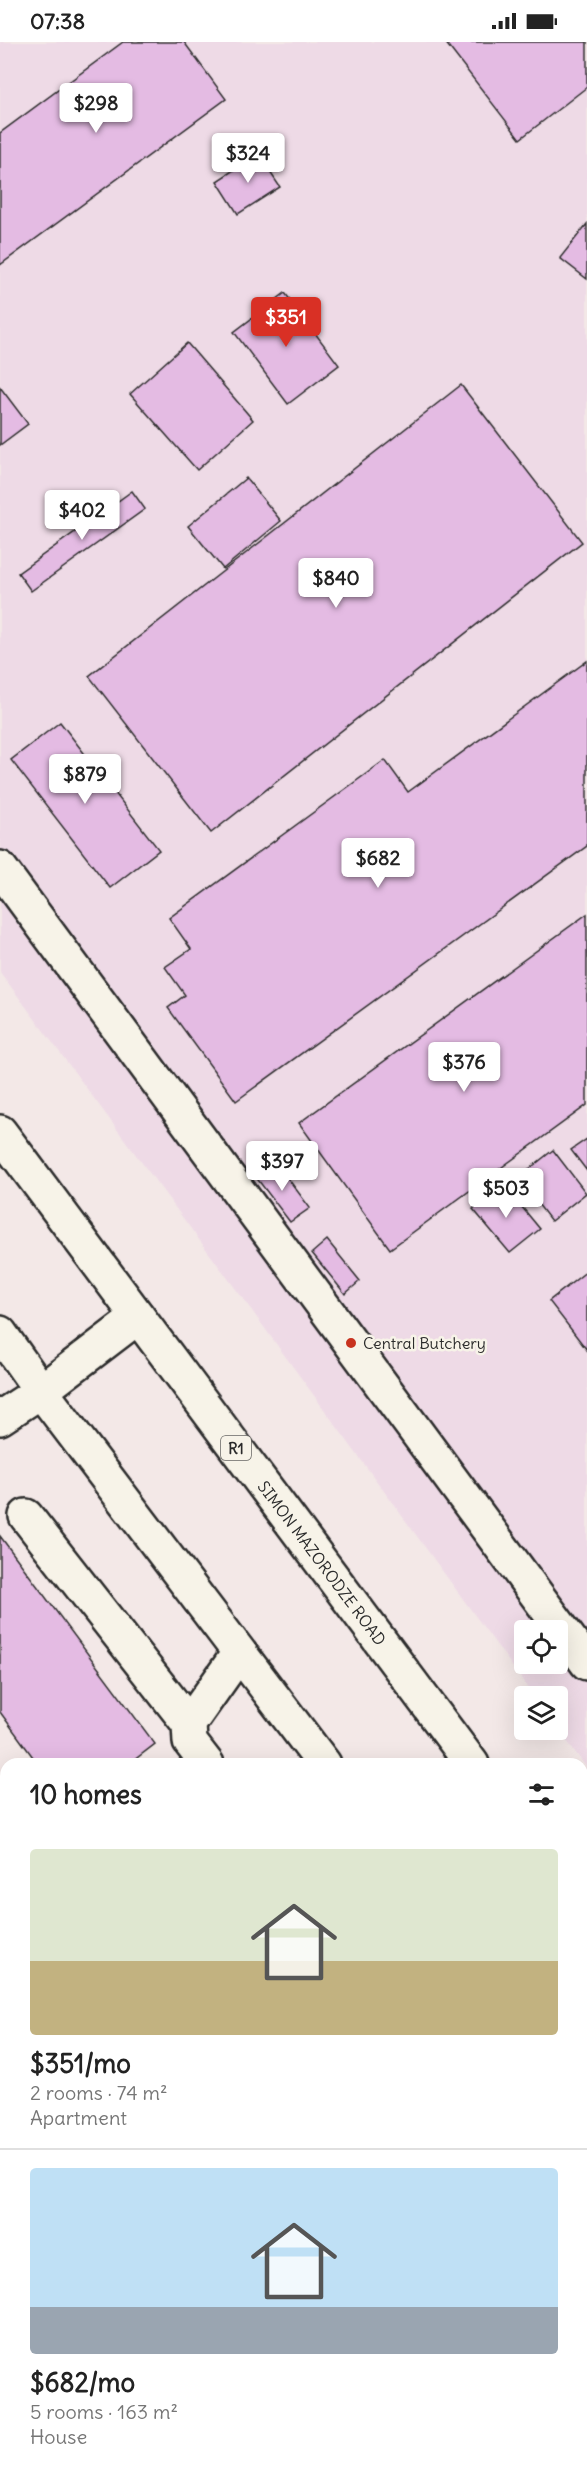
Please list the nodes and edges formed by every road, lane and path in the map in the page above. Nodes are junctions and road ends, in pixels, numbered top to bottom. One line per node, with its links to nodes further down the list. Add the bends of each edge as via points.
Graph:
1 (0, 868): 9 (main road)
2 (0, 1132): 3 (main road, SIMON MAZORODZE ROAD / R1)
3 (138, 1317): 5 (main road); 13 (main road, SIMON MAZORODZE ROAD / R1)
4 (0, 1333): 5 (main road)
5 (40, 1391): 6 (main road); 8 (main road)
6 (0, 1418)
7 (26, 1516): 10 (main road)
8 (239, 1653): 10 (main road); 12 (main road)
9 (587, 1663)
10 (189, 1724): 11 (main road, via 190,1742)
11 (202, 1758)
12 (319, 1758)
13 (468, 1758)

